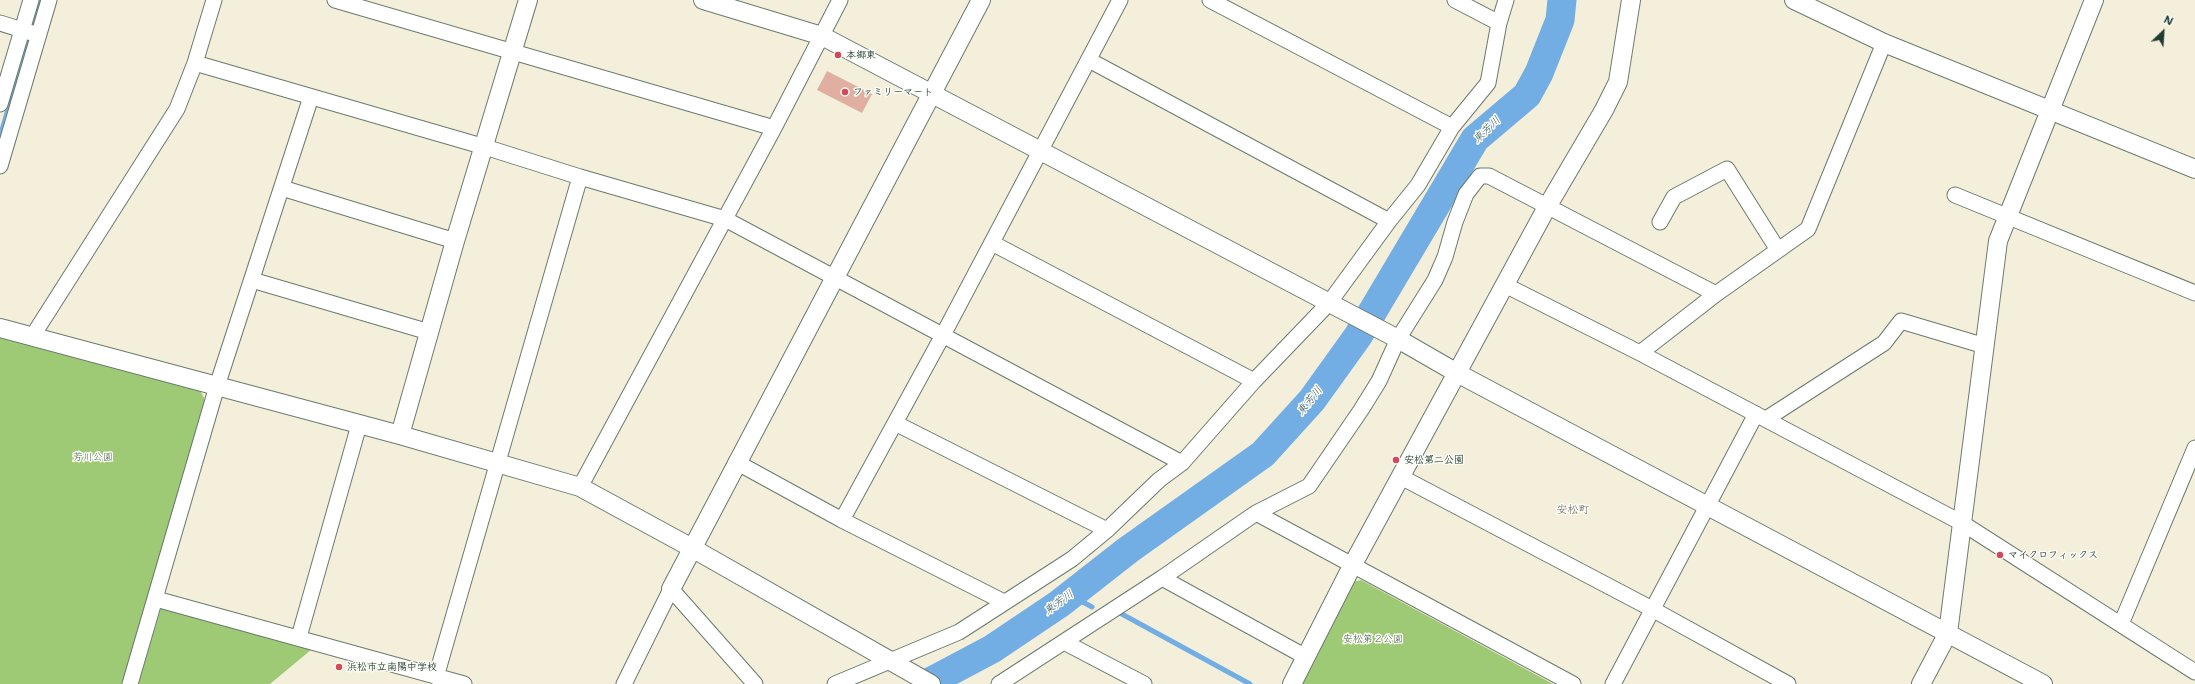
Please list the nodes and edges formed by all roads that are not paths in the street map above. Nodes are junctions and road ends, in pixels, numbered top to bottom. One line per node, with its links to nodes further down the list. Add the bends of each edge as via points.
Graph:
1 (32, 0): 18 (street)
2 (49, 0): 19 (street)
3 (214, 0): 24 (street)
4 (335, 0): 22 (street)
5 (528, 0): 22 (street)
6 (703, 0): 20 (street)
7 (840, 0): 20 (street)
8 (981, 0): 25 (street)
9 (1120, 0): 23 (street)
10 (1210, 0): 29 (street)
11 (1455, 0): 17 (street)
12 (1506, 0): 17 (street)
13 (1631, 0): 39 (street, via 1618,82)
14 (2094, 0): 28 (street)
15 (1796, 1): 21 (street)
16 (0, 23): 18 (street)
17 (1500, 23): 29 (street, via 1488,83)
18 (22, 30): 19 (street); 27 (street)
19 (39, 35): 31 (street)
20 (822, 36): 25 (street); 30 (street)
21 (1884, 43): 28 (street); 46 (street, via 1808,230)
22 (513, 51): 30 (street); 32 (street)
23 (1089, 60): 33 (street); 42 (street)
24 (195, 63): 26 (street); 57 (street, via 177,109)
25 (931, 94): 33 (street); 47 (street)
26 (312, 97): 32 (street); 37 (street)
27 (0, 104)
28 (2049, 112): 35 (street); 40 (street)
29 (1452, 127): 42 (street, via 1418,185)
30 (774, 128): 41 (street)
31 (5, 130): 34 (street)
32 (485, 146): 36 (street); 44 (street)
33 (1040, 152): 45 (street); 52 (street)
34 (0, 166)
35 (2195, 169)
36 (580, 177): 41 (street); 70 (street)
37 (282, 188): 44 (street); 48 (street)
38 (1955, 195): 40 (street)
39 (1547, 207): 49 (street); 51 (street); 56 (street, via 1489,176 1480,176 1466,194 1436,280)
40 (2006, 216): 50 (street); 58 (street, via 1994,262)
41 (725, 220): 47 (street); 72 (street)
42 (1388, 221): 52 (street)
43 (1660, 222): 46 (street, via 1674,197 1727,169)
44 (455, 241): 54 (street)
45 (992, 243): 55 (street); 61 (street)
46 (1778, 250): 51 (street)
47 (835, 277): 55 (street); 68 (street)
48 (252, 280): 54 (street); 62 (street)
49 (1505, 285): 59 (street); 60 (street)
50 (2195, 293)
51 (1716, 294): 59 (street)
52 (1332, 304): 56 (street); 61 (street)
53 (0, 328): 57 (street)
54 (429, 332): 66 (street)
55 (943, 335): 64 (street); 69 (street)
56 (1390, 335): 60 (street); 74 (street, via 1379,381 1309,486)
57 (32, 337): 62 (street)
58 (1985, 346): 63 (street, via 1901,321 1884,343); 76 (street)
59 (1640, 352): 63 (street)
60 (1458, 373): 71 (street); 73 (street)
61 (1254, 381): 69 (street)
62 (217, 386): 65 (street); 82 (street)
63 (1761, 416): 73 (street); 76 (street)
64 (895, 423): 75 (street); 77 (street)
65 (359, 425): 66 (street); 87 (street)
66 (400, 435): 70 (street)
67 (2195, 448): 85 (street)
68 (736, 462): 75 (street); 78 (street)
69 (1182, 463): 77 (street, via 1159,480)
70 (498, 465): 72 (street); 92 (street)
71 (1401, 477): 79 (street); 84 (street)
72 (580, 487): 78 (street)
73 (1708, 507): 84 (street); 86 (street)
74 (1256, 513): 79 (street); 80 (street)
75 (842, 520): 83 (street)
76 (1962, 523): 85 (street); 86 (street)
77 (1107, 530): 83 (street, via 1072,559)
78 (692, 548): 81 (street); 90 (street)
79 (1352, 566): 89 (street); 102 (street)
80 (1162, 578): 88 (street); 89 (street)
81 (671, 589): 95 (street); 96 (street)
82 (156, 599): 87 (street); 93 (street)
83 (1004, 602): 90 (street, via 959,632)
84 (1652, 609): 103 (street); 104 (street)
85 (2121, 624): 91 (street)
86 (1948, 633): 105 (street); 106 (street)
87 (299, 637): 92 (street)
88 (1064, 642): 99 (street); 100 (street)
89 (1306, 657): 101 (street)
90 (890, 661): 97 (street); 98 (street)
91 (2195, 672)
92 (436, 677): 94 (street)
93 (130, 684)
94 (464, 684)
95 (624, 684)
96 (755, 684)
97 (835, 684)
98 (931, 684)
99 (999, 684)
100 (1144, 684)
101 (1292, 684)
102 (1573, 684)
103 (1613, 684)
104 (1788, 684)
105 (1920, 684)
106 (2043, 684)

